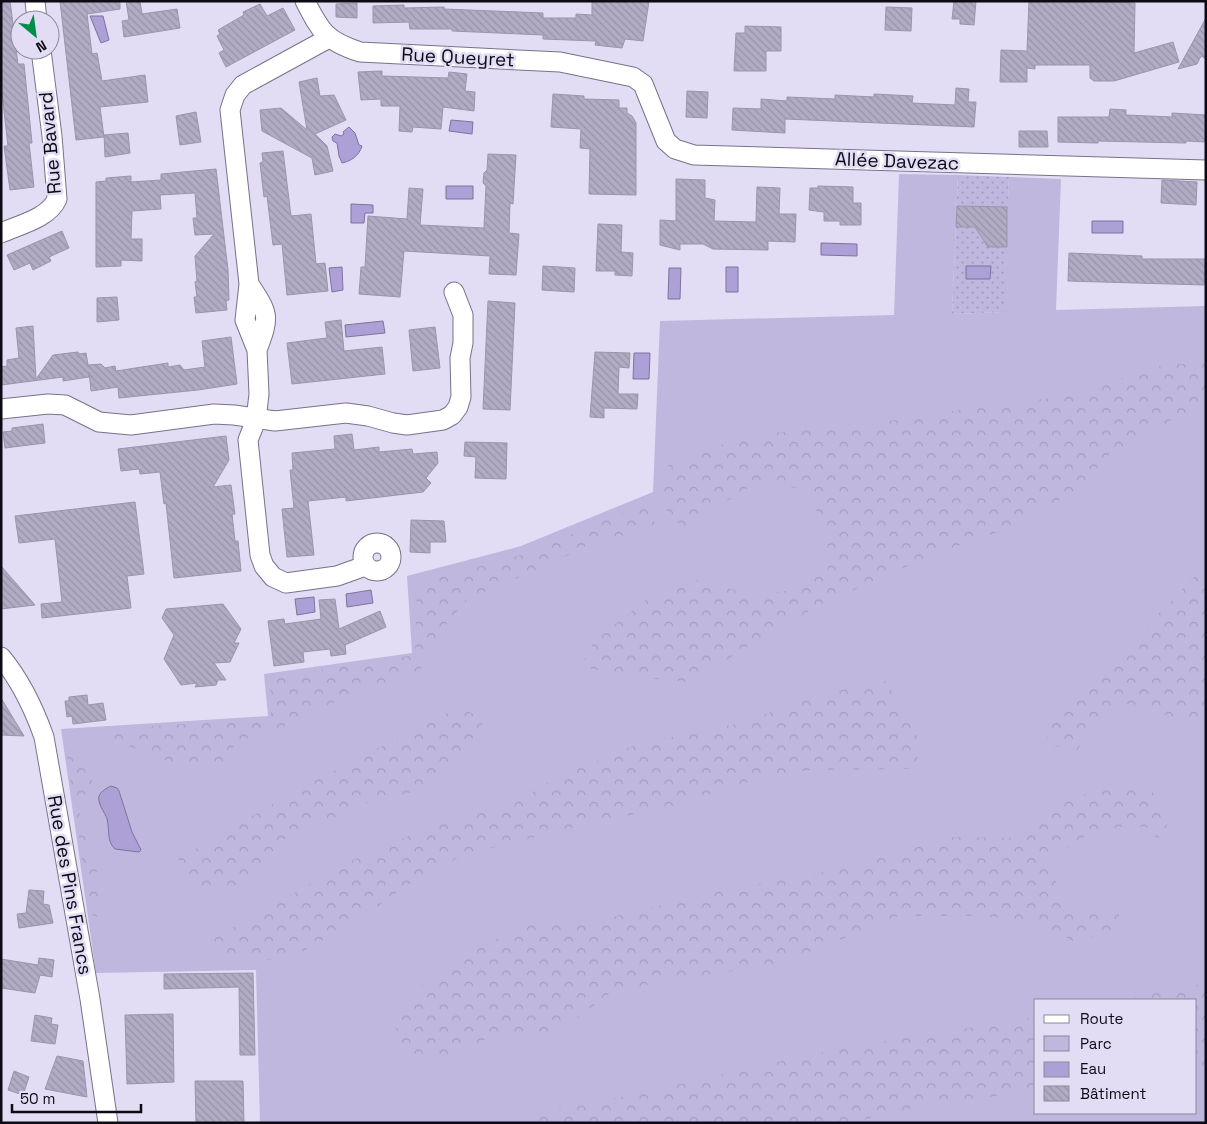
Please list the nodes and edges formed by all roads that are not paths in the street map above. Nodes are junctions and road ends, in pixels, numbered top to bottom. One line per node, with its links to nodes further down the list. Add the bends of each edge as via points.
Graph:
1 (305, 1): 2 (street, Rue Queyret)
2 (329, 38): 4 (street, Rue Queyret, via 340,46 360,52 560,62); 9 (street, via 243,85 230,110 249,284 244,320 257,350 259,394)
3 (42, 60): 6 (street, Rue Bavard, via 57,198 47,212)
4 (632, 77): 5 (street, Allée Davezac, via 643,84 666,141 675,149 694,155)
5 (1206, 170)
6 (1, 233)
7 (454, 292): 9 (street, via 463,315 463,343 461,397 452,415 443,420 407,424 346,412 275,422)
8 (1, 409): 9 (street, via 65,405 99,422 131,424 214,414)
9 (256, 420): 10 (street, via 248,440 260,555 264,566 273,577 286,582 338,576)
10 (365, 566)
11 (1, 657): 12 (street, Rue des Pins Francs, via 30,703 44,737 90,999)
12 (108, 1123)

